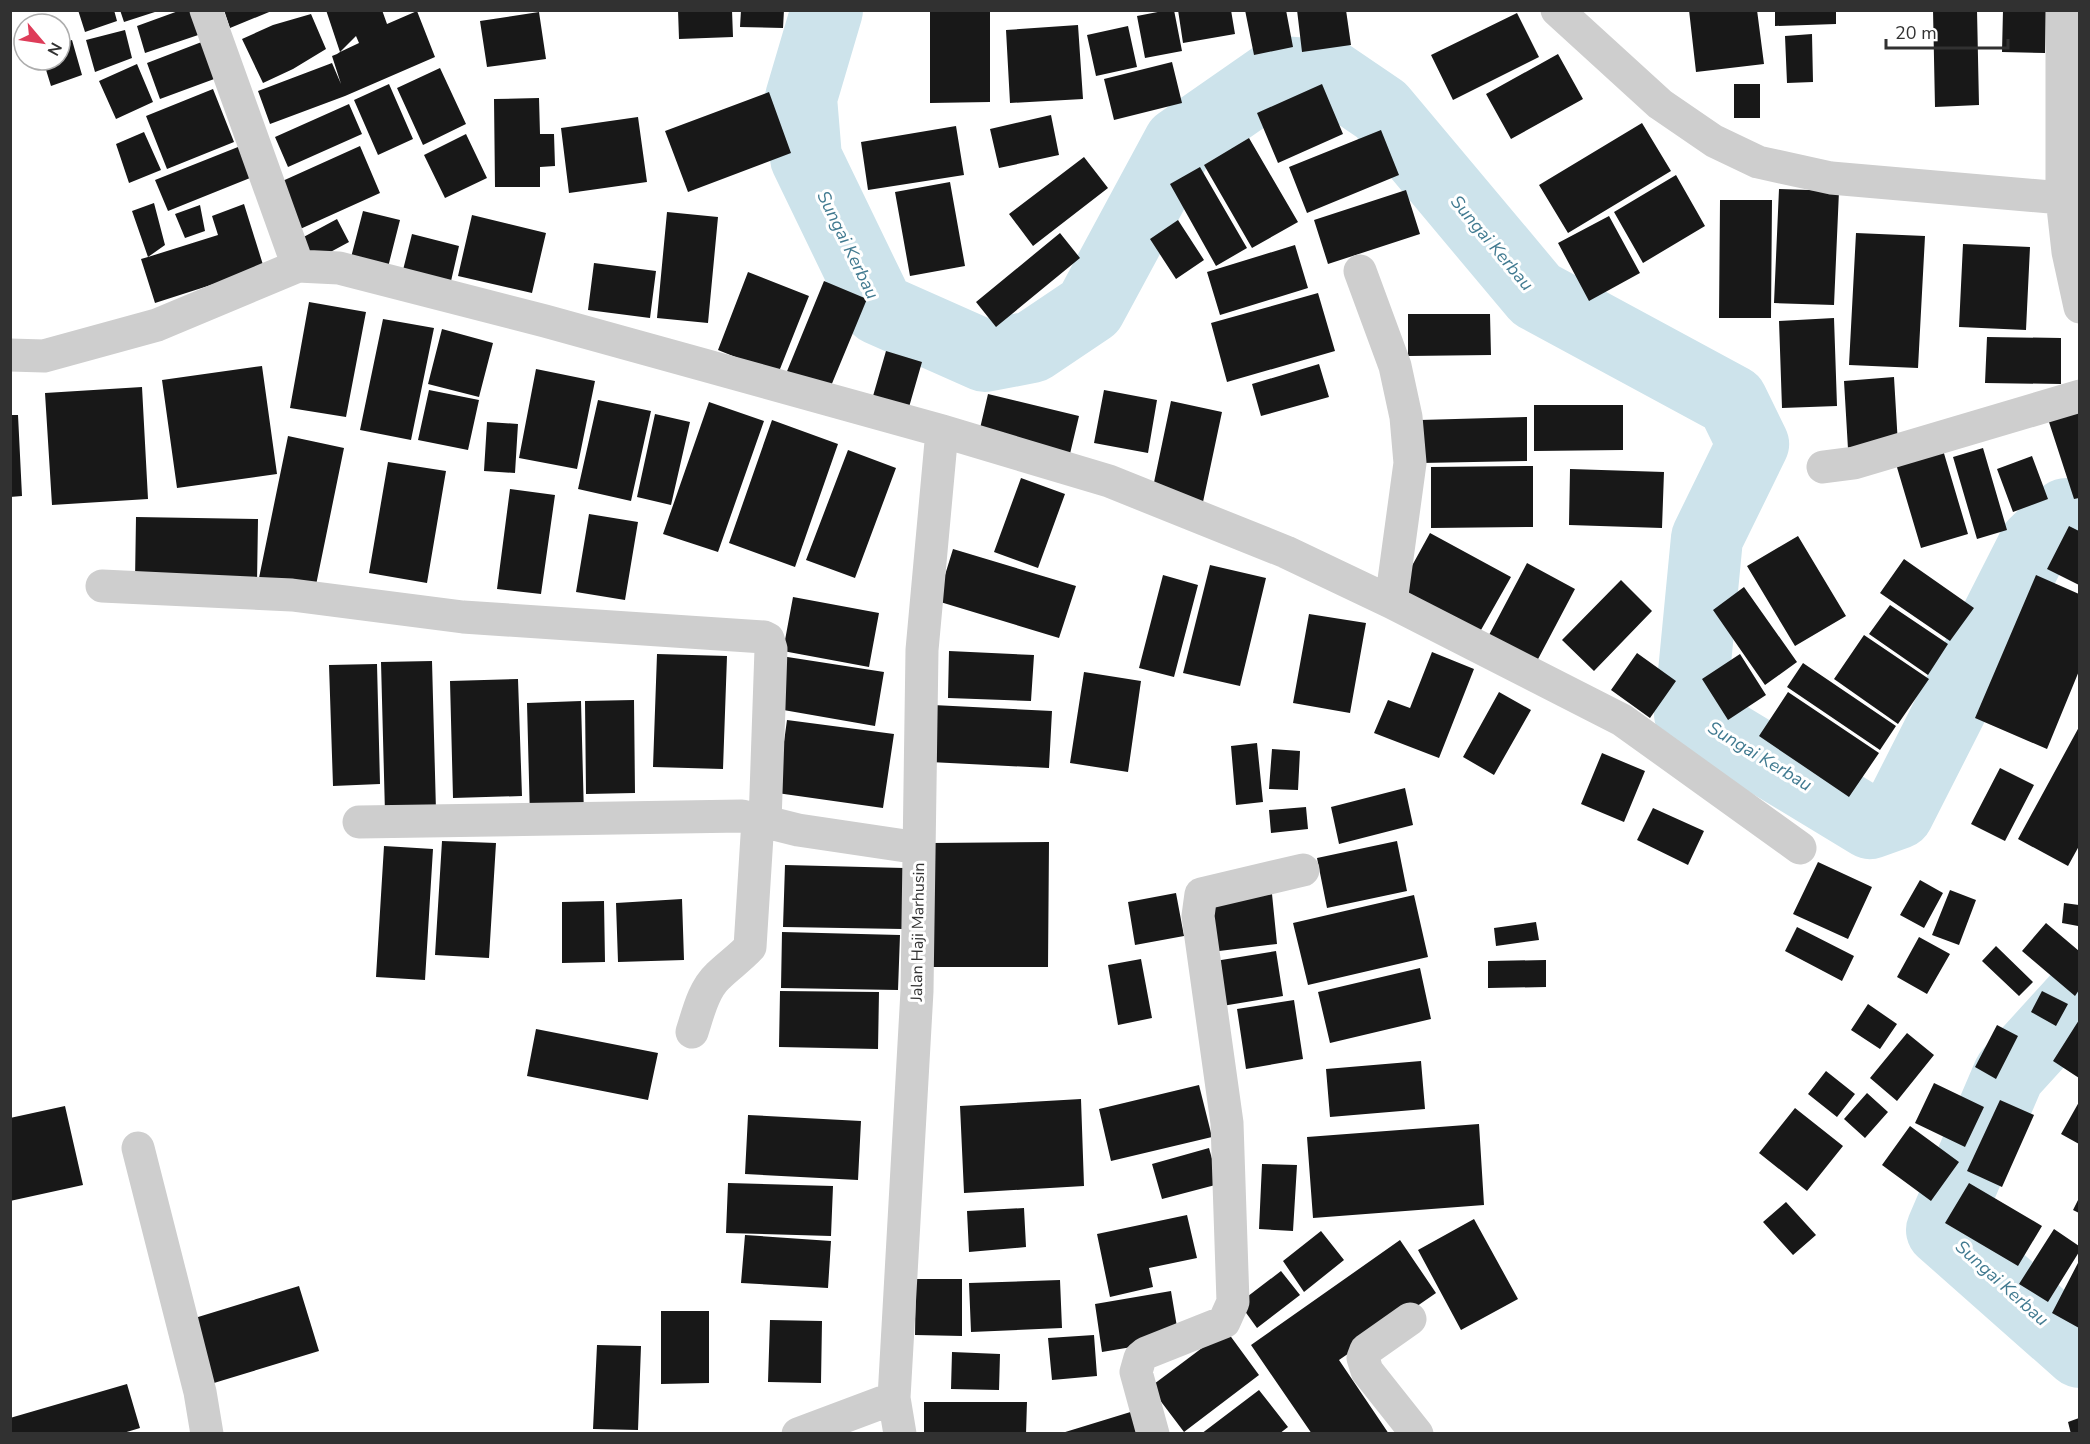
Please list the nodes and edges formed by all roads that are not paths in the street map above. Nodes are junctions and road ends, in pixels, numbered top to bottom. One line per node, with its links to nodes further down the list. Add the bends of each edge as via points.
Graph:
1 (206, 10): 6 (street)
2 (1557, 10): 5 (street, via 1660,104 1714,141 1758,162 1831,178)
3 (2062, 10): 4 (street)
4 (2070, 123): 5 (street)
5 (2062, 198): 8 (street)
6 (298, 266): 9 (street, via 157,325 44,356); 11 (street, via 339,268 523,315)
7 (1360, 271): 14 (street, via 1395,366 1406,417 1410,463)
8 (2079, 306)
9 (10, 355)
10 (2079, 396): 12 (street, via 1854,463)
11 (942, 431): 14 (street, via 1109,481 1286,552); 17 (street, Jalan Haji Marhusin, via 922,650)
12 (1823, 466)
13 (102, 586): 15 (street, via 292,595 462,617 764,637 771,649)
14 (1391, 602): 18 (street, via 1623,720)
15 (761, 821): 16 (street, via 742,816); 17 (street); 20 (street, via 750,947 716,977)
16 (358, 822)
17 (919, 848): 23 (street, Jalan Haji Marhusin, via 917,991)
18 (1800, 848)
19 (1303, 870): 27 (street, via 1199,897 1198,916 1227,1124 1233,1302 1224,1322 1140,1358 1136,1372)
20 (692, 1032)
21 (138, 1148): 24 (street, via 200,1392)
22 (1410, 1319): 28 (street, via 1366,1350 1363,1358 1367,1371)
23 (894, 1398): 25 (street); 26 (street, Jalan Haji Marhusin)
24 (207, 1434)
25 (798, 1434)
26 (900, 1434)
27 (1153, 1434)
28 (1417, 1434)

